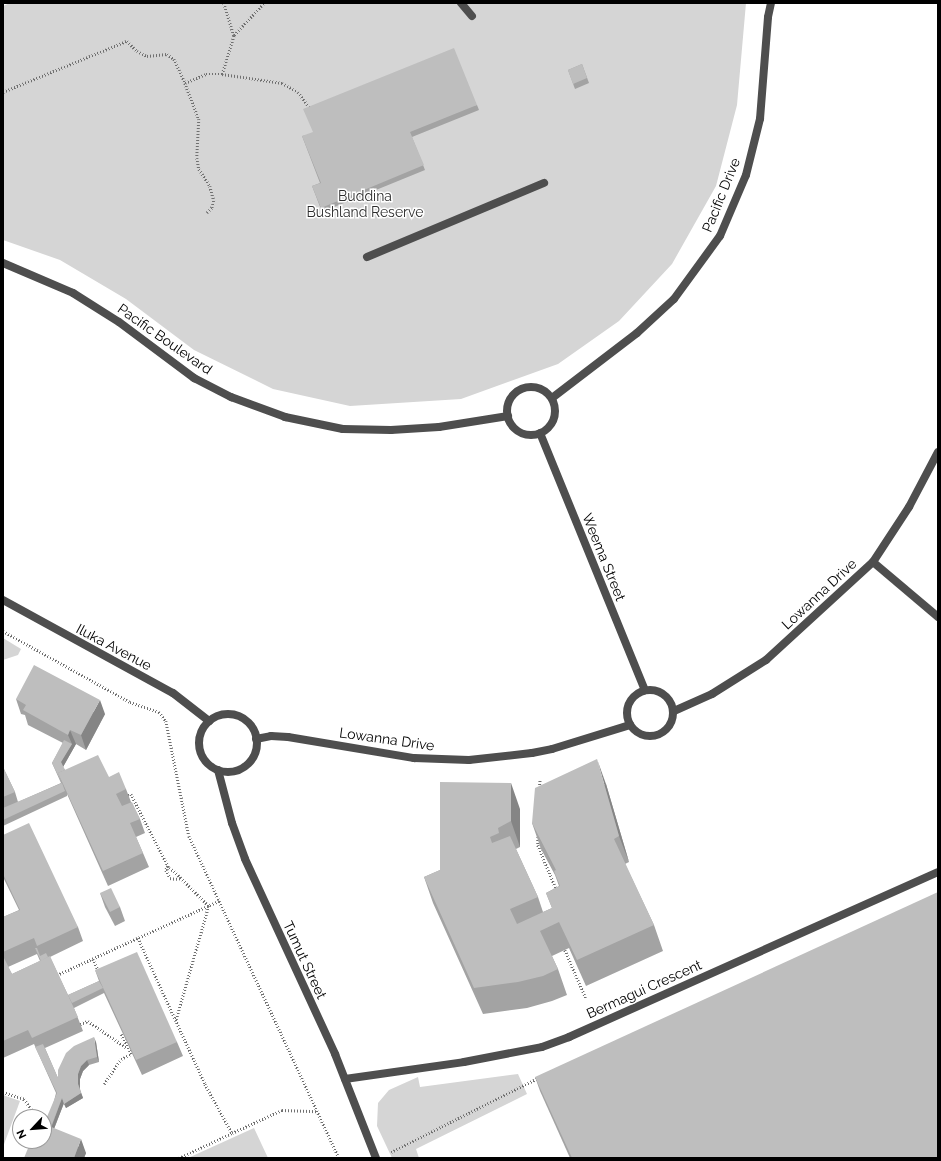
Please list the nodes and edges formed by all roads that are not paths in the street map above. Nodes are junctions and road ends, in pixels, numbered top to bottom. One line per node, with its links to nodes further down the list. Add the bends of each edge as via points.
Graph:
1 (461, 3): 3 (street)
2 (771, 3): 7 (street, Pacific Drive, via 760,119 746,175 720,236 674,299 637,333)
3 (472, 16)
4 (544, 183): 5 (street)
5 (367, 258)
6 (3, 263): 8 (street, Pacific Boulevard, via 73,293 119,322 194,378 231,397 285,417 343,428 391,430 439,427)
7 (552, 398): 8 (street, via 539,388 522,388 510,399 507,407); 9 (street, via 555,414 552,422)
8 (508, 416): 9 (street, via 511,424 524,434)
9 (540, 433): 14 (street, Weema Street)
10 (938, 452): 11 (street, Lowanna Drive, via 909,507)
11 (873, 562): 13 (street); 15 (street, Lowanna Drive, via 766,660 712,694)
12 (3, 600): 16 (street, Iluka Avenue, via 70,639 173,693)
13 (938, 617)
14 (645, 690): 15 (street, via 655,690 664,694 671,701); 17 (street, via 632,698 628,704 627,718)
15 (674, 711): 17 (street, via 670,726 658,735 642,735)
16 (209, 721): 18 (street, via 225,714 242,717 254,730); 19 (street, via 202,728 199,748 203,758)
17 (630, 725): 18 (street, Lowanna Drive, via 552,749 469,760 414,758 288,737 271,736)
18 (256, 739): 19 (street, via 254,755 243,767 235,771)
19 (218, 770): 21 (street, Tumut Street, via 245,859)
20 (938, 872): 21 (street, Bermagui Crescent, via 542,1047 464,1062)
21 (345, 1079): 22 (street, Tumut Street)
22 (376, 1158)

